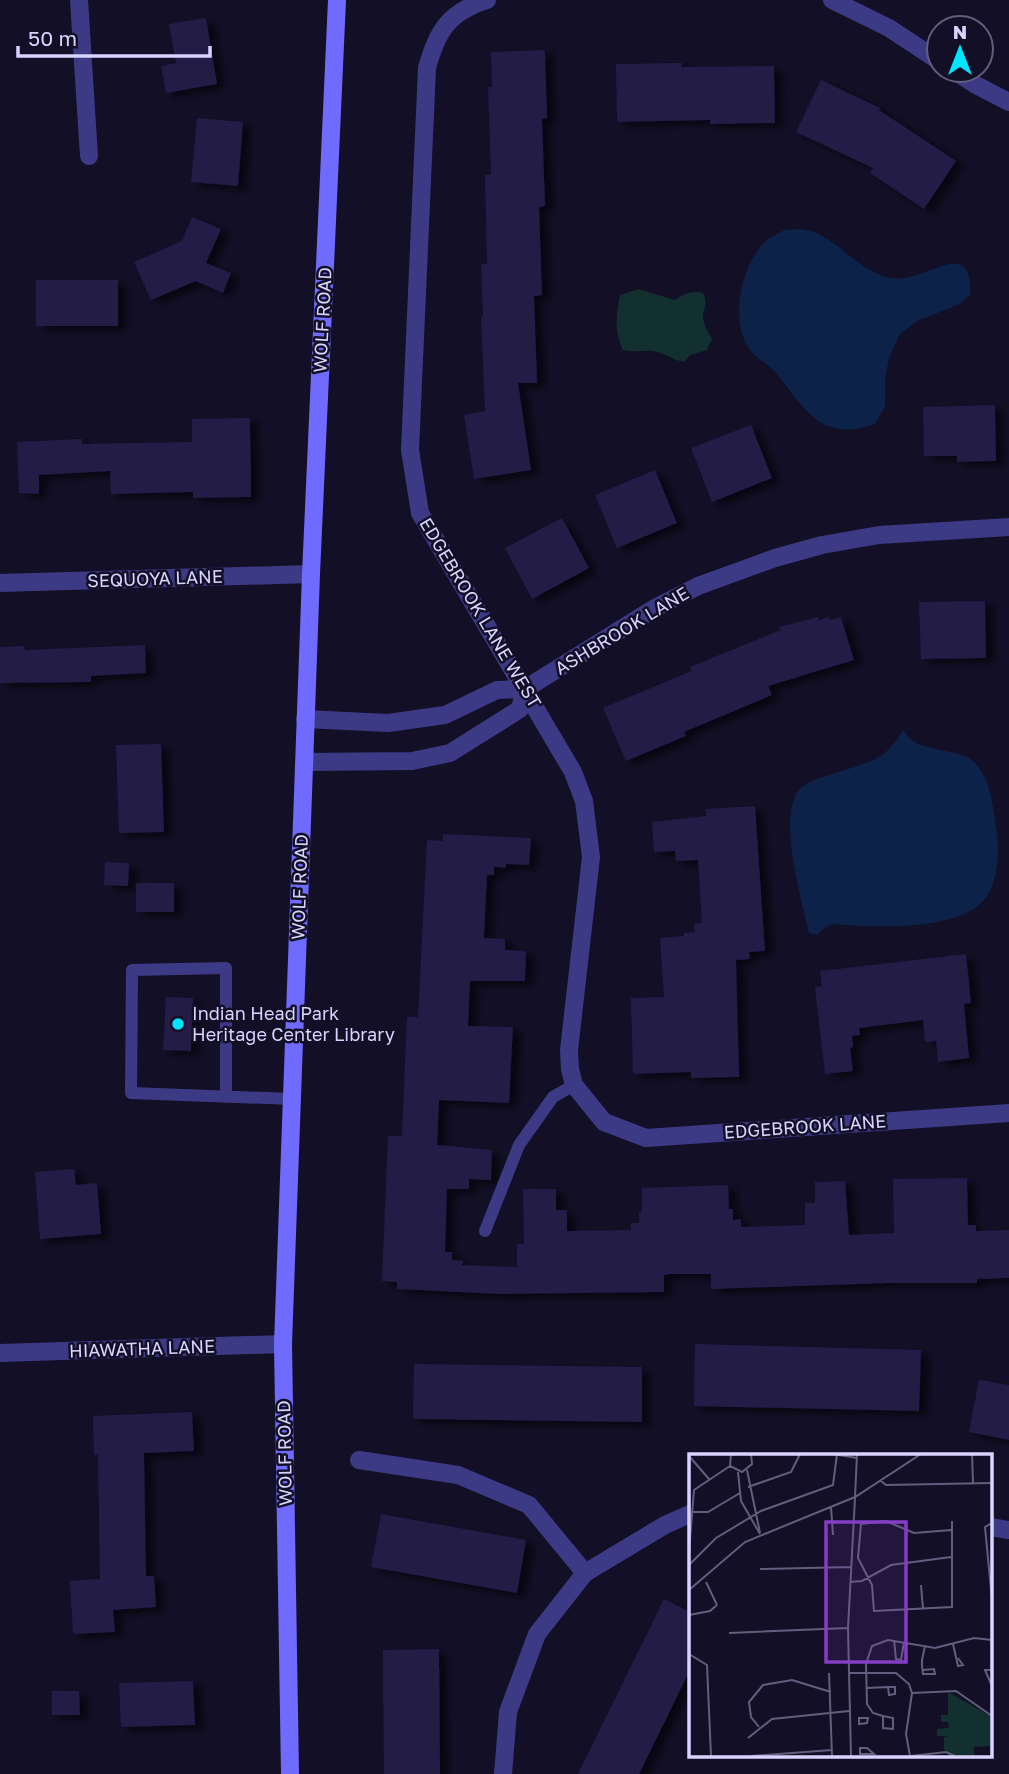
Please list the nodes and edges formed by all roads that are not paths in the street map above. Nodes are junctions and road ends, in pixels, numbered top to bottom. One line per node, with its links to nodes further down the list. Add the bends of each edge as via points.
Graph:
1 (79, 0): 8 (street)
2 (338, 0): 10 (street, WOLF ROAD)
3 (487, 0): 12 (street, EDGEBROOK LANE WEST, via 461,10 449,21 438,36 427,68 410,450 420,513)
4 (832, 0): 5 (street)
5 (925, 52)
6 (973, 84): 7 (street)
7 (1009, 102)
8 (89, 156)
9 (1009, 527): 12 (street, ASHBROOK LANE, via 879,535 775,558 698,586 655,608)
10 (311, 575): 11 (street, SEQUOYA LANE); 13 (street, WOLF ROAD)
11 (0, 583)
12 (526, 689): 13 (street, ASHBROOK LANE, via 497,690 445,715 388,723); 14 (street, ASHBROOK LANE, via 520,709 450,753 412,761); 15 (street, EDGEBROOK LANE WEST, via 573,772 588,824 591,856 569,1050)
13 (305, 719): 14 (street, WOLF ROAD)
14 (304, 762): 17 (street, WOLF ROAD)
15 (574, 1085): 18 (street, EDGEBROOK LANE, via 604,1122 646,1138); 19 (lane, via 553,1097 519,1145)
16 (226, 1096): 16 (lane, via 226,968 132,970 131,1093); 17 (lane)
17 (293, 1099): 20 (street, WOLF ROAD)
18 (1009, 1113)
19 (485, 1231)
20 (283, 1344): 21 (street, HIAWATHA LANE); 25 (street, WOLF ROAD)
21 (0, 1353)
22 (359, 1460): 24 (street, via 458,1475 529,1505)
23 (689, 1515): 24 (street)
24 (585, 1573): 26 (street, via 537,1633 508,1712)
25 (290, 1774)
26 (503, 1774)

